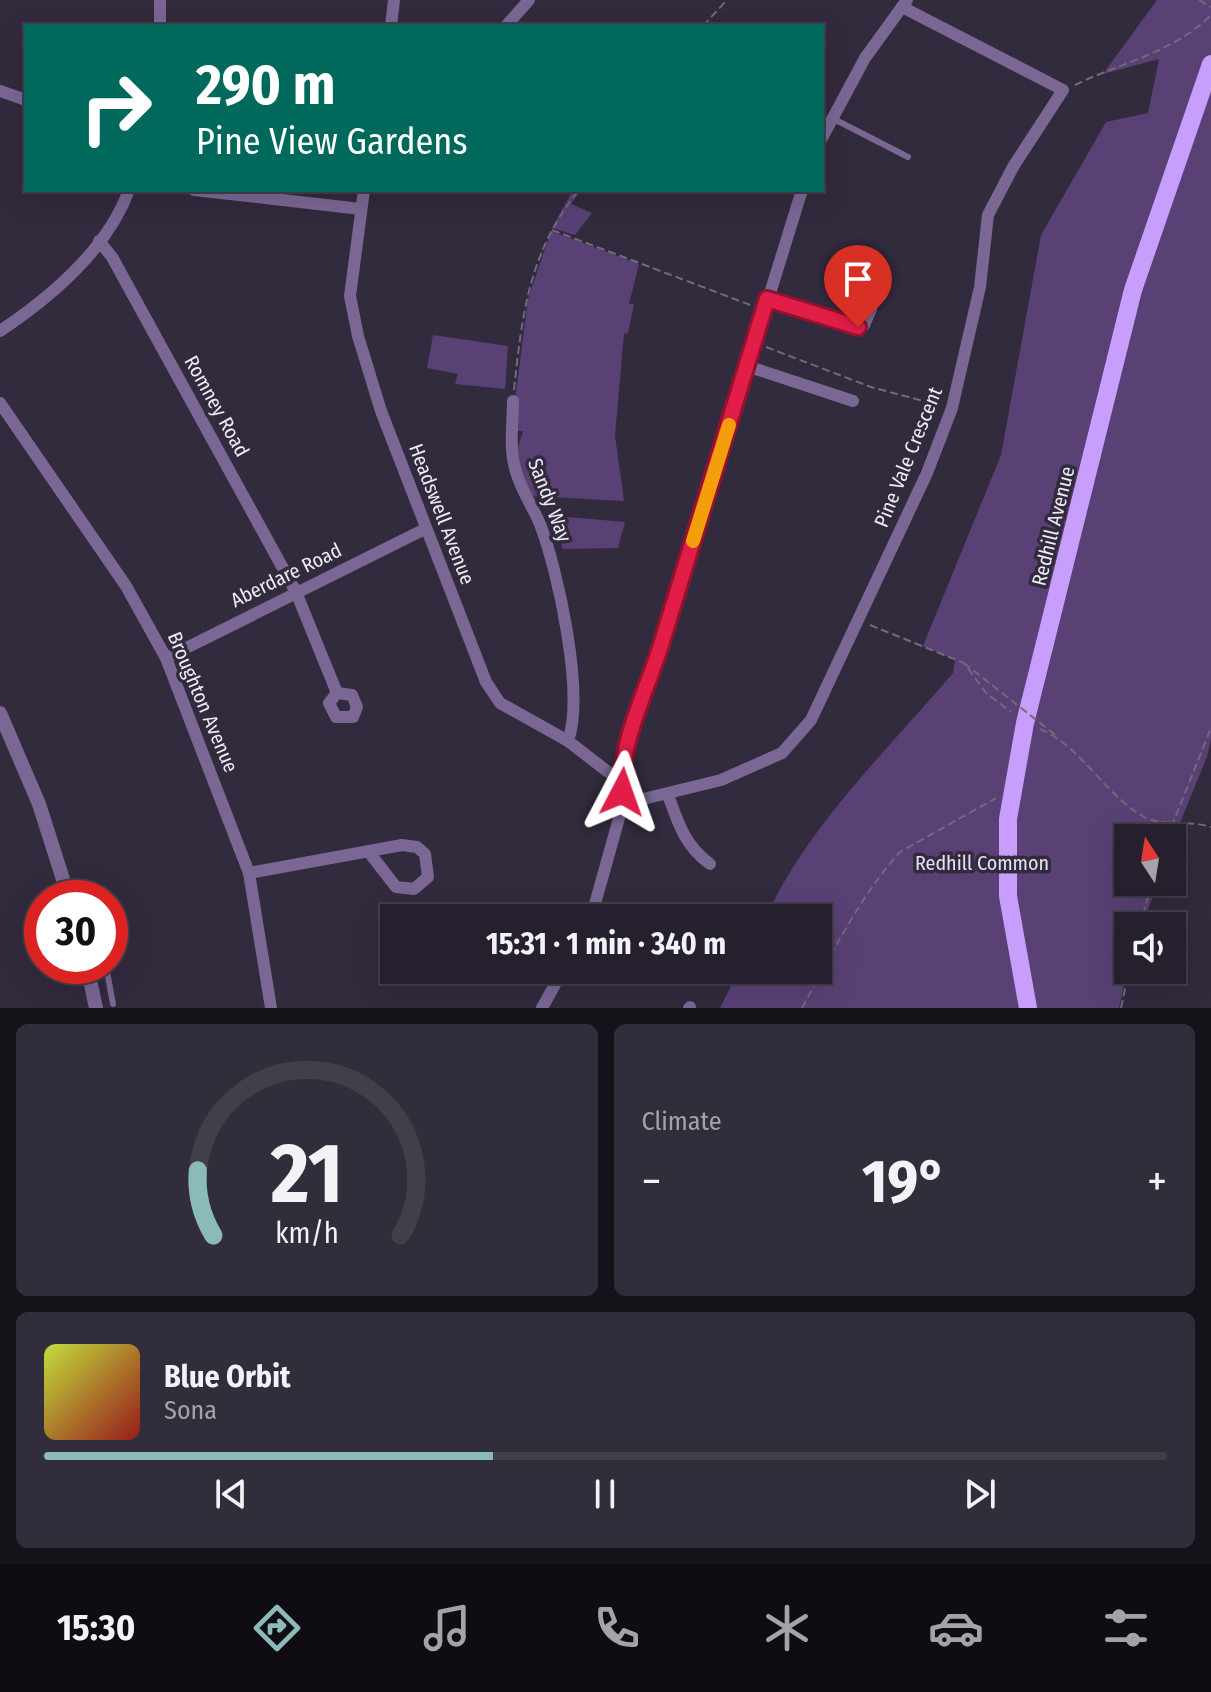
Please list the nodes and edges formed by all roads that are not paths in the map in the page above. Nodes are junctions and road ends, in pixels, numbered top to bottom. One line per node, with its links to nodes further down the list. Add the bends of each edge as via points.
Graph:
1 (160, 0): 5 (street)
2 (394, 0): 6 (street)
3 (529, 0): 7 (street)
4 (904, 4): 11 (street, via 865,58); 35 (street, Pine Vale Crescent, via 1063,90 988,215 980,287 952,408 811,720 782,753 721,780)
5 (160, 24)
6 (391, 24)
7 (508, 24)
8 (1211, 64): 49 (main road, Redhill Avenue, via 1133,290 1025,723 1008,819 1008,896)
9 (0, 91): 10 (street)
10 (24, 99)
11 (832, 118): 12 (street); 13 (lane)
12 (824, 134)
13 (908, 157)
14 (128, 192): 19 (street)
15 (212, 192): 18 (street)
16 (364, 192): 18 (street, Headswell Avenue)
17 (801, 192): 21 (street)
18 (361, 209): 28 (street, Headswell Avenue, via 352,311 381,411)
19 (99, 241): 23 (street, via 61,286); 29 (street, Romney Road)
20 (882, 274): 22 (lane)
21 (766, 305): 22 (street, via 858,327); 24 (street)
22 (871, 309)
23 (0, 331)
24 (747, 366): 26 (street); 34 (street, via 629,737)
25 (513, 401): 33 (street, Sandy Way, via 515,472 539,520 559,587 573,694)
26 (853, 401)
27 (0, 403): 30 (street, Broughton Avenue, via 126,586)
28 (425, 529): 29 (street, Aberdare Road); 33 (street, Headswell Avenue, via 493,696)
29 (296, 592): 30 (street, Aberdare Road); 31 (street, Romney Road)
30 (166, 658): 39 (street, Broughton Avenue)
31 (337, 693)
32 (0, 713): 40 (street, via 39,804)
33 (568, 741): 34 (street, Headswell Avenue)
34 (621, 782): 36 (street)
35 (668, 795): 36 (street, Pine Vale Crescent); 38 (street, via 680,831)
36 (623, 804): 41 (street)
37 (368, 851): 37 (street, via 417,847 428,859 428,877 414,889 396,887); 39 (street)
38 (710, 864)
39 (249, 873): 47 (street, Broughton Avenue)
40 (63, 880)
41 (595, 904)
42 (91, 984): 46 (street)
43 (109, 984): 45 (lane)
44 (555, 984): 48 (street)
45 (113, 1004)
46 (96, 1008)
47 (271, 1008)
48 (542, 1008)
49 (1028, 1008)

